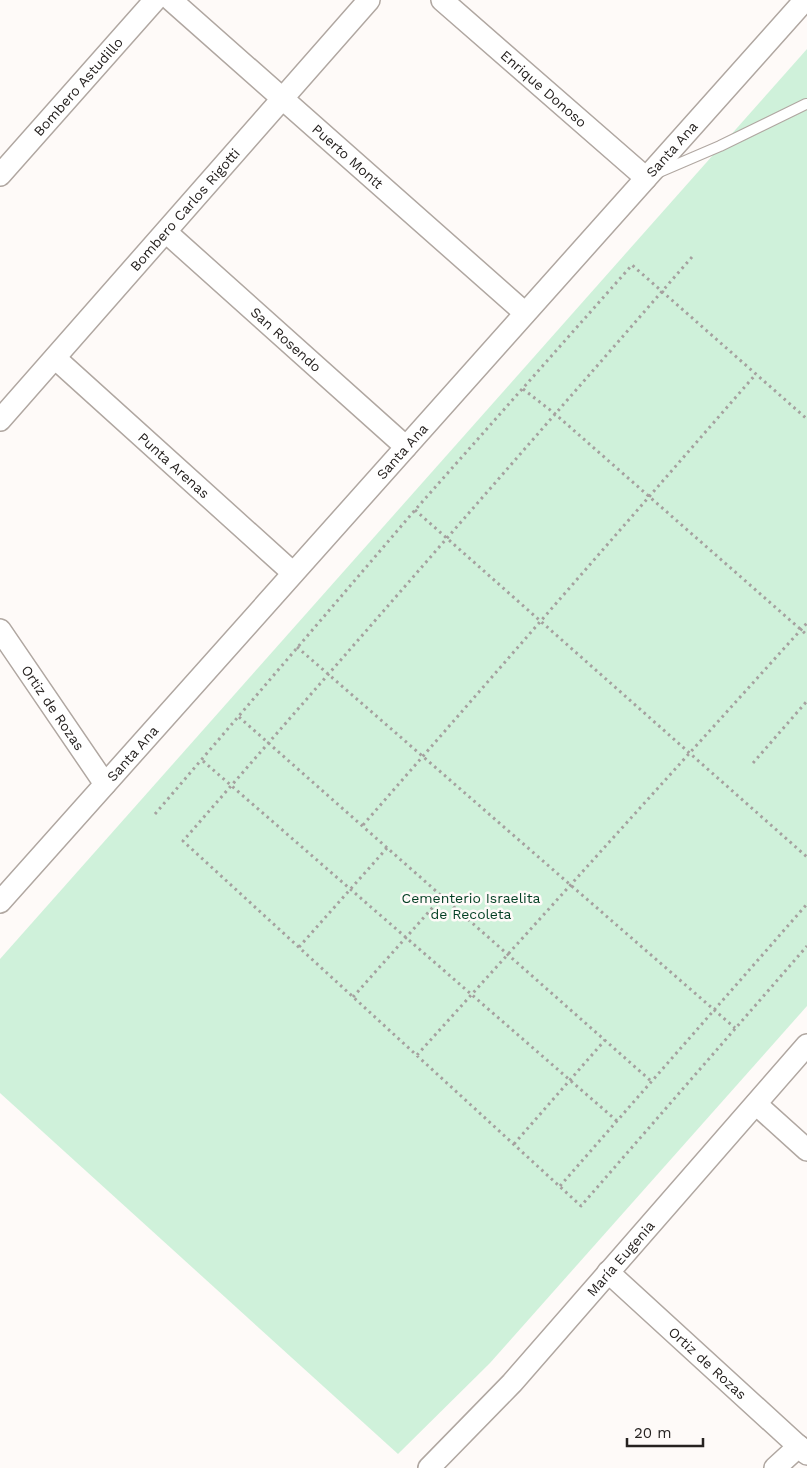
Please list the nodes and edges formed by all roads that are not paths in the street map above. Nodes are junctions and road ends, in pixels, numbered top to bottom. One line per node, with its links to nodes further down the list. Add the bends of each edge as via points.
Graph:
1 (155, 0): 8 (street, Bombero Astudillo)
2 (171, 0): 6 (street, Puerto Montt)
3 (369, 0): 6 (street, Bombero Carlos Rigotti)
4 (442, 0): 9 (street, Enrique Donoso)
5 (805, 0): 9 (street, Santa Ana)
6 (282, 99): 10 (street, Bombero Carlos Rigotti); 11 (street, Puerto Montt)
7 (806, 104): 9 (lane)
8 (0, 175)
9 (646, 178): 11 (street, Santa Ana)
10 (166, 232): 12 (street, Bombero Carlos Rigotti); 14 (street, San Rosendo)
11 (525, 313): 14 (street, Santa Ana)
12 (55, 358): 13 (street, Bombero Carlos Rigotti); 15 (street, Punta Arenas)
13 (0, 420)
14 (406, 447): 15 (street, Santa Ana)
15 (293, 573): 17 (street, Santa Ana)
16 (0, 630): 17 (street, Ortiz de Rozas)
17 (106, 784): 18 (street, Santa Ana)
18 (0, 902)
19 (807, 1045): 20 (street, María Eugenia)
20 (756, 1104): 21 (street); 22 (street, María Eugenia)
21 (807, 1150)
22 (608, 1272): 23 (street, Ortiz de Rozas); 24 (street, María Eugenia, via 512,1383)
23 (803, 1450): 25 (street)
24 (429, 1468)
25 (775, 1468)

